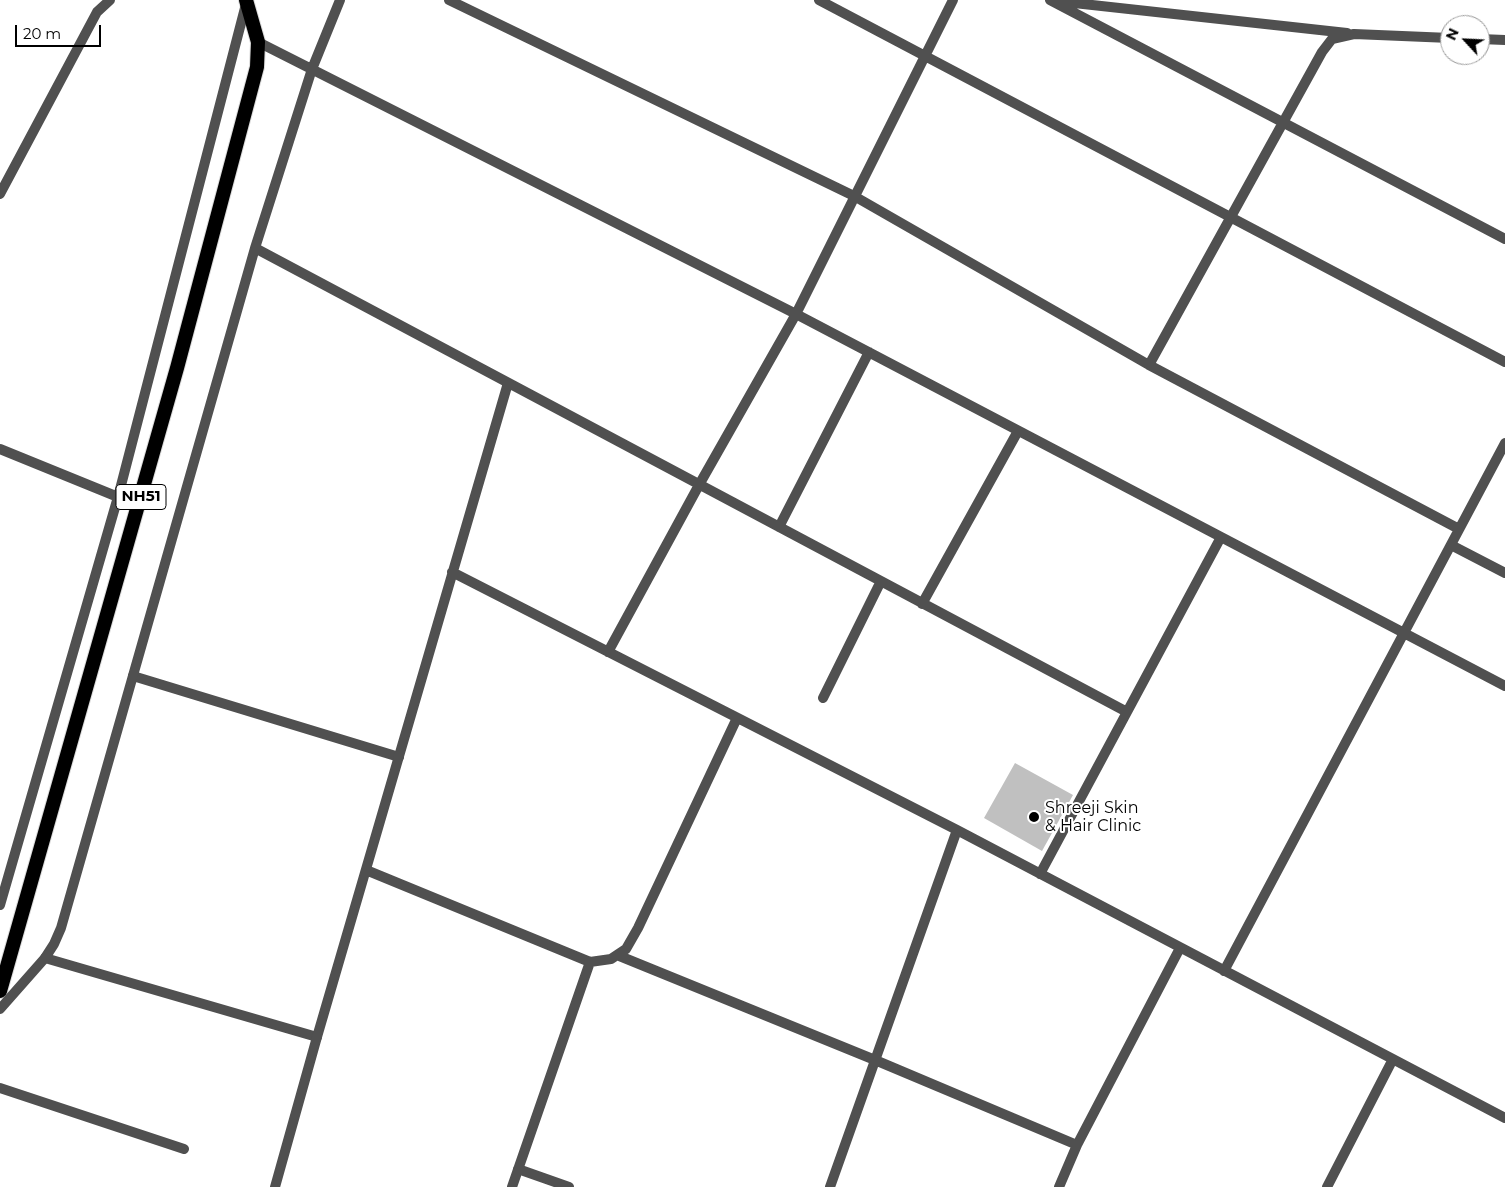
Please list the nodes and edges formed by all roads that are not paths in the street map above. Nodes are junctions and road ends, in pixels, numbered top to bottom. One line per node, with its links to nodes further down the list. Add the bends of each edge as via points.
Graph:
1 (110, 0): 16 (street, via 97,12)
2 (340, 0): 14 (street)
3 (449, 0): 17 (street)
4 (820, 0): 13 (street)
5 (953, 0): 13 (street)
6 (1049, 0): 8 (street); 15 (street)
7 (246, 2): 12 (highway, NH51); 30 (street)
8 (1354, 34): 9 (street); 15 (street, via 1332,39)
9 (1440, 38)
10 (1490, 39): 11 (street)
11 (1505, 40)
12 (258, 42): 14 (street); 56 (highway, NH51, via 257,67 177,368)
13 (925, 54): 17 (street); 18 (street)
14 (312, 68): 20 (street); 21 (street)
15 (1283, 122): 18 (street); 19 (street)
16 (0, 194)
17 (854, 196): 21 (street); 24 (street)
18 (1231, 217): 23 (street); 24 (street)
19 (1505, 239)
20 (255, 248): 25 (street); 41 (street)
21 (796, 314): 22 (street); 29 (street)
22 (869, 352): 26 (street); 31 (street)
23 (1505, 362)
24 (1149, 365): 32 (street)
25 (508, 383): 29 (street); 35 (street)
26 (1018, 430): 33 (street); 38 (street)
27 (1505, 443): 32 (street)
28 (0, 449): 30 (street)
29 (699, 485): 31 (street); 40 (street)
30 (118, 497): 50 (street)
31 (778, 527): 37 (street)
32 (1459, 529): 34 (street)
33 (1221, 537): 39 (street); 44 (street)
34 (1451, 545): 36 (street); 39 (street)
35 (452, 572): 40 (street); 46 (street)
36 (1505, 573)
37 (881, 582): 38 (street); 43 (street)
38 (922, 604): 44 (street)
39 (1404, 634): 42 (street); 55 (street)
40 (608, 652): 45 (street)
41 (133, 676): 46 (street); 53 (street, via 61,928)
42 (1505, 686)
43 (822, 698)
44 (1127, 712): 49 (street)
45 (737, 718): 47 (street); 52 (street, via 638,928 626,949)
46 (399, 757): 48 (street)
47 (957, 830): 49 (street); 60 (street)
48 (366, 870): 54 (street); 58 (street)
49 (1040, 874): 51 (street)
50 (0, 905)
51 (1180, 948): 55 (street); 63 (street)
52 (617, 955): 54 (street, via 612,959); 60 (street)
53 (45, 958): 57 (street); 58 (street)
54 (590, 962): 65 (street)
55 (1224, 970): 59 (street)
56 (0, 991)
57 (0, 1009)
58 (317, 1037): 66 (street)
59 (1393, 1059): 62 (street); 71 (street)
60 (875, 1060): 63 (street); 69 (street)
61 (0, 1088): 64 (street)
62 (1505, 1118)
63 (1077, 1145): 70 (street)
64 (184, 1149)
65 (518, 1169): 67 (street); 68 (street)
66 (275, 1187)
67 (512, 1187)
68 (569, 1187)
69 (830, 1187)
70 (1059, 1187)
71 (1327, 1187)

